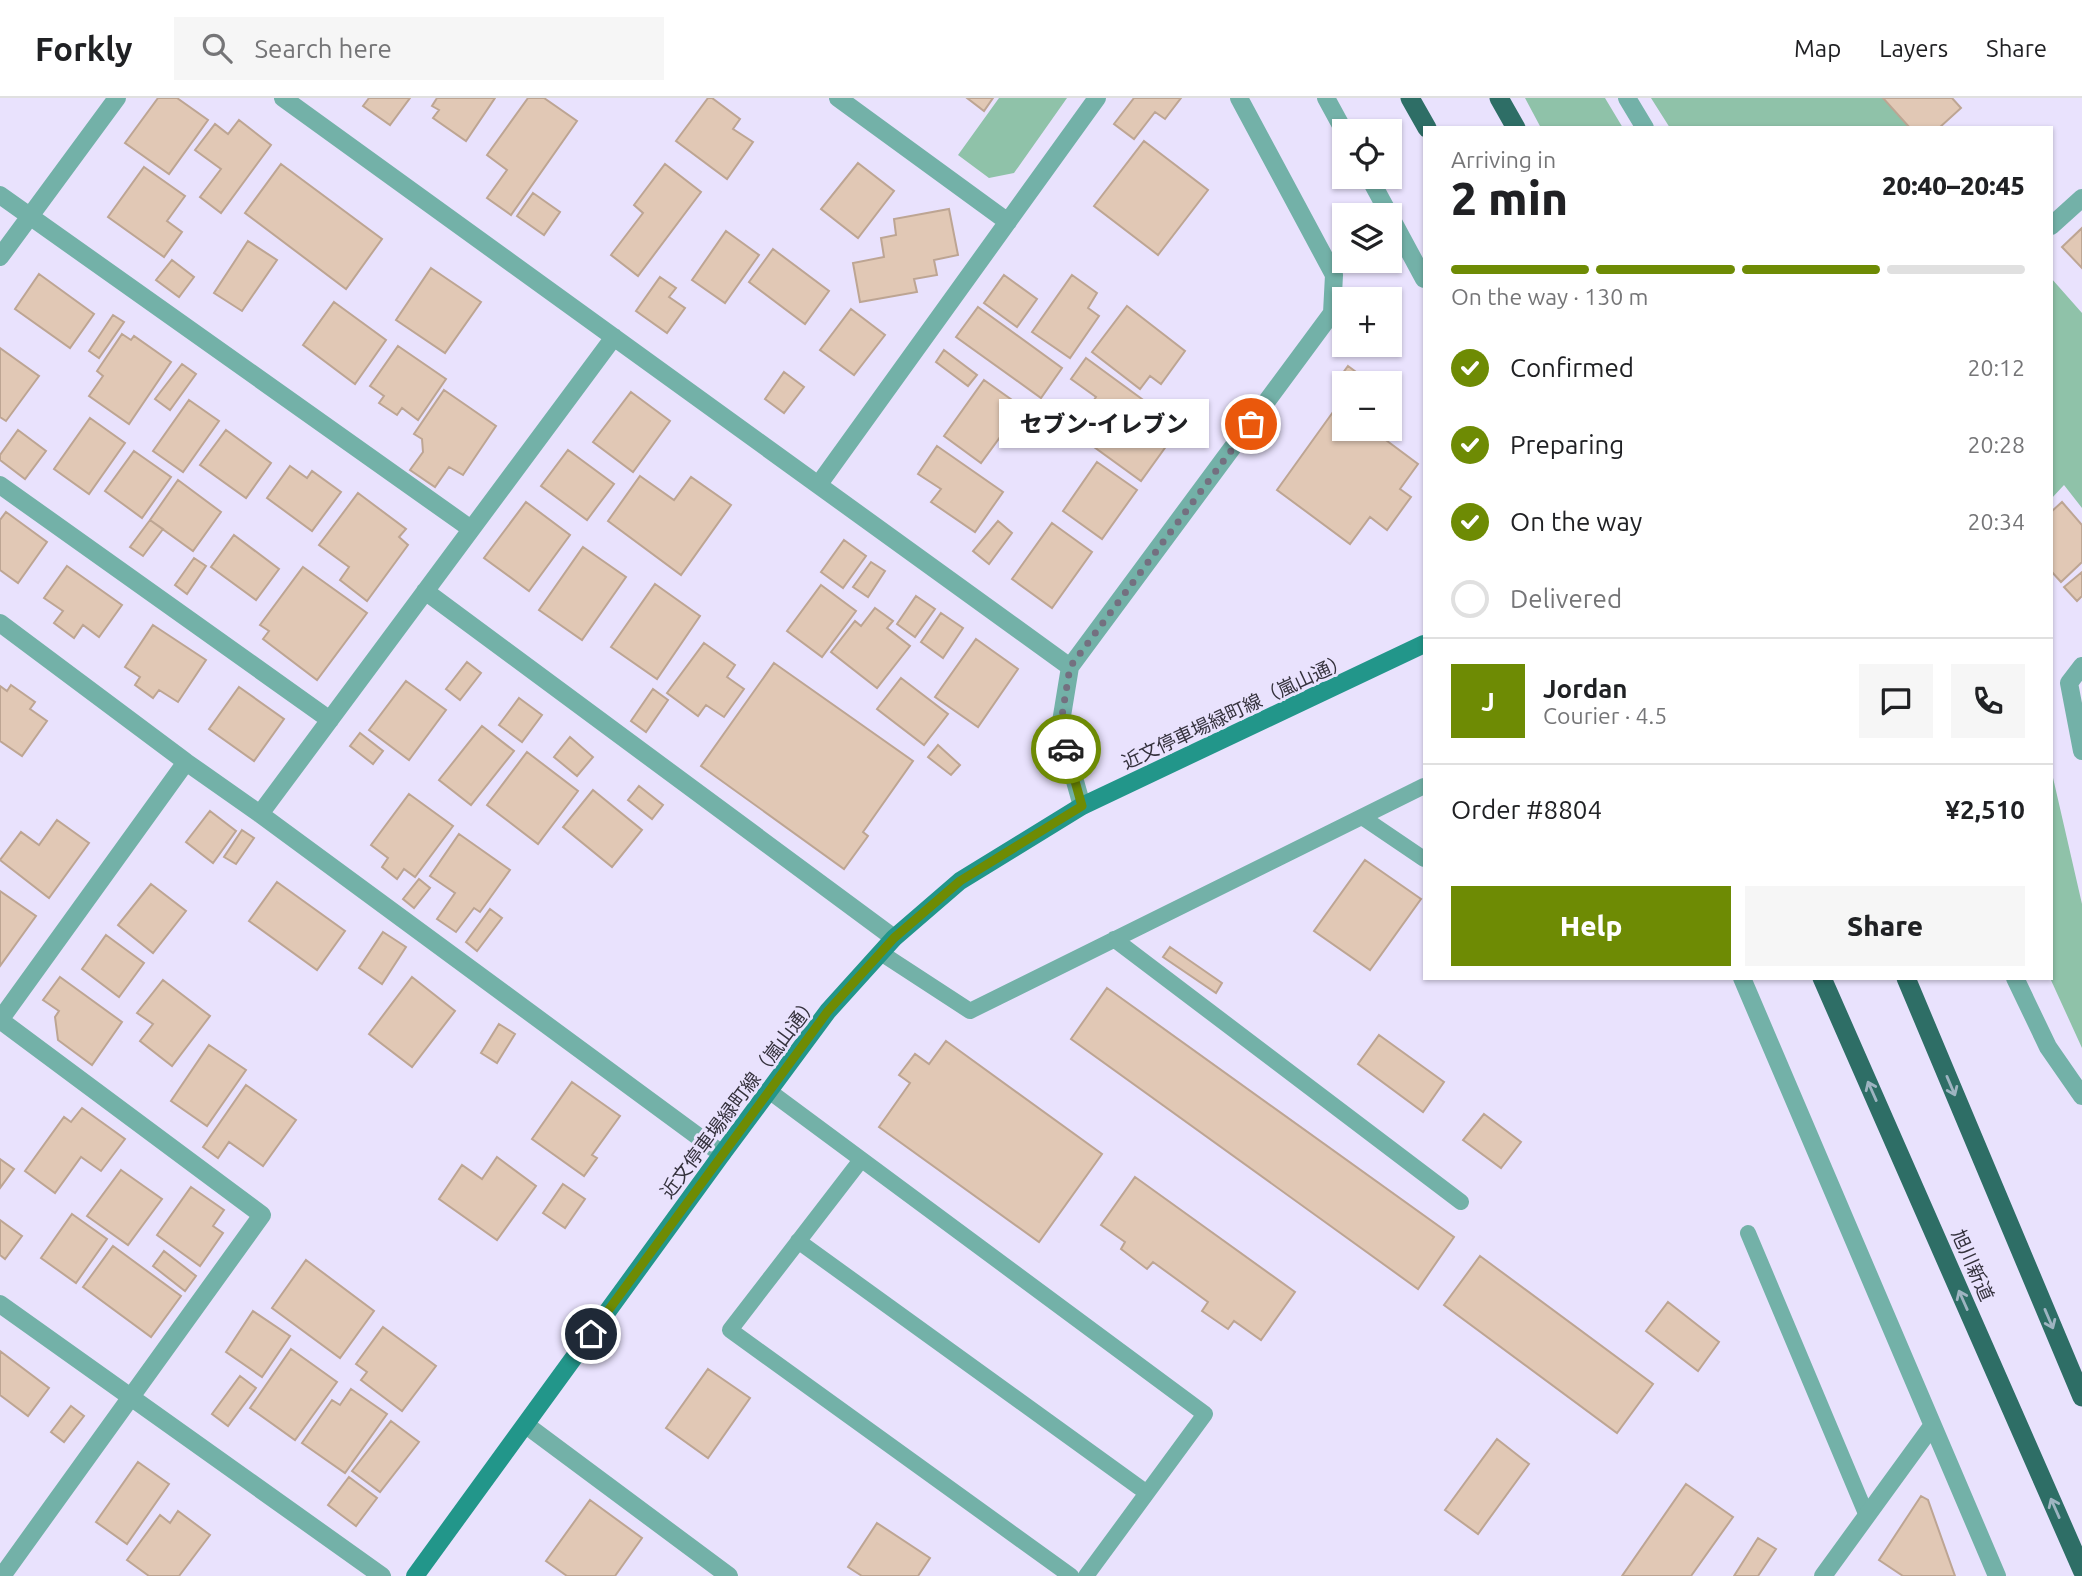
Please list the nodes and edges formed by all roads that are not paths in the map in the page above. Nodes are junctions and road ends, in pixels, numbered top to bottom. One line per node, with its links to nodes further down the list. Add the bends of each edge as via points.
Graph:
1 (117, 98): 17 (street)
2 (283, 98): 22 (street)
3 (838, 98): 18 (street)
4 (1097, 98): 18 (street)
5 (1239, 98): 30 (street, via 1334,275 1332,313)
6 (1326, 98): 10 (street)
7 (1410, 98): 11 (highway)
8 (1499, 98): 12 (highway)
9 (1627, 98): 13 (street)
10 (1337, 119)
11 (1426, 126)
12 (1515, 126)
13 (1644, 126)
14 (1375, 189): 21 (street)
15 (0, 195): 17 (street)
16 (2082, 198): 19 (street)
17 (30, 216): 20 (street); 25 (street)
18 (1008, 222): 23 (street)
19 (2053, 224)
20 (0, 257)
21 (1423, 277)
22 (614, 337): 23 (street); 25 (street)
23 (819, 484): 30 (street)
24 (0, 485): 31 (street)
25 (471, 529): 26 (street)
26 (425, 591): 31 (street); 39 (street)
27 (0, 623): 33 (street)
28 (1423, 644): 35 (main road, 近文停車場緑町線（嵐山通）)
29 (2082, 666): 32 (street, via 2069,683)
30 (1070, 667): 35 (street, via 1060,728)
31 (330, 720): 36 (street)
32 (2082, 751)
33 (186, 762): 36 (street); 46 (street)
34 (1423, 786): 37 (lane)
35 (1082, 806): 39 (main road, 近文停車場緑町線（嵐山通）, via 960,881)
36 (260, 814): 49 (street)
37 (1362, 817): 38 (lane); 40 (lane)
38 (1423, 858)
39 (894, 938): 41 (main road, 近文停車場緑町線（嵐山通）)
40 (1114, 939): 41 (lane, via 970,1010); 51 (lane)
41 (881, 953): 47 (main road, 近文停車場緑町線（嵐山通）, via 828,1011)
42 (1743, 980): 58 (street)
43 (1823, 980): 61 (highway, 旭川新道, one-way to 43)
44 (1907, 980): 56 (highway, one-way to 56)
45 (2016, 980): 48 (street, via 2048,1048)
46 (0, 1020): 55 (street, via 262,1214)
47 (769, 1091): 49 (main road, 近文停車場緑町線（嵐山通）); 50 (lane)
48 (2082, 1096)
49 (722, 1154): 57 (main road, 近文停車場緑町線（嵐山通）)
50 (861, 1160): 53 (lane); 59 (lane, via 1205,1414)
51 (1461, 1202)
52 (1748, 1233): 60 (lane)
53 (799, 1241): 59 (lane); 66 (lane, via 730,1330)
54 (0, 1304): 55 (street)
55 (133, 1397): 62 (street); 63 (street)
56 (2082, 1397)
57 (526, 1424): 64 (main road, 近文停車場緑町線（嵐山通）); 65 (street)
58 (1932, 1426): 60 (street); 69 (street)
59 (1147, 1493): 67 (lane)
60 (1867, 1516): 68 (street)
61 (2082, 1570)
62 (2, 1576)
63 (382, 1576)
64 (415, 1576)
65 (729, 1576)
66 (1071, 1576)
67 (1086, 1576)
68 (1823, 1576)
69 (1997, 1576)

